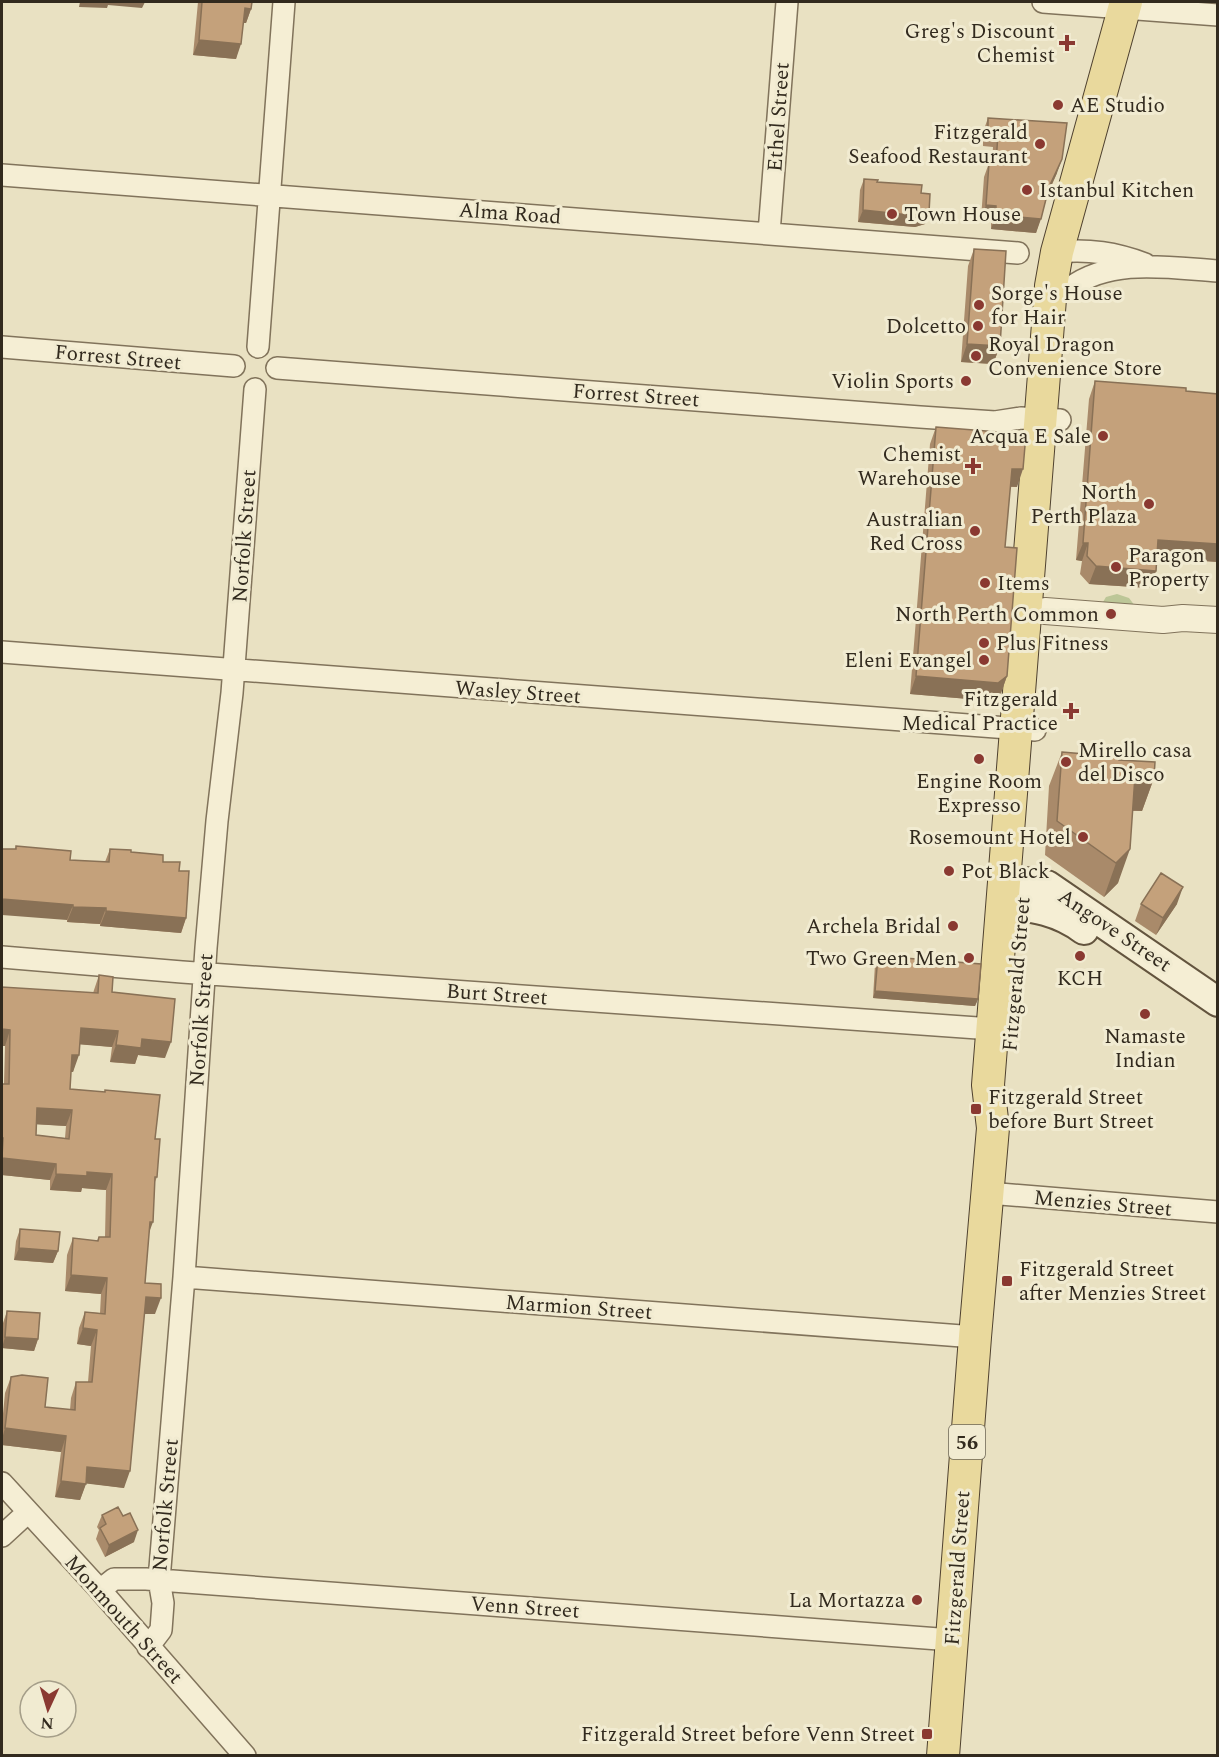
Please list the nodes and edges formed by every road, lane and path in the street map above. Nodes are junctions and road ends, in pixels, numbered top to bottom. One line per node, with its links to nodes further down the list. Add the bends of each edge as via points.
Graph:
1 (284, 2): 7 (street)
2 (787, 2): 8 (street, Ethel Street)
3 (1043, 2): 4 (street)
4 (1134, 5): 5 (street); 9 (main road, Fitzgerald Street / 56)
5 (1218, 15)
6 (2, 175): 7 (street, Alma Road)
7 (269, 196): 8 (street, Alma Road); 15 (street)
8 (769, 233): 10 (street, Alma Road)
9 (1067, 251): 11 (street, via 1118,254); 13 (main road, Fitzgerald Street / 56); 19 (main road, Fitzgerald Street / 56, via 1051,286)
10 (1018, 253)
11 (1151, 267): 12 (street); 13 (street, via 1103,271)
12 (1218, 271)
13 (1070, 288): 19 (main road, Fitzgerald Street / 56)
14 (2, 347): 16 (street, Forrest Street)
15 (258, 347): 16 (street, via 238,356); 17 (street, via 274,358)
16 (234, 366): 18 (street, via 240,382)
17 (277, 368): 18 (street, via 274,379); 19 (street, Forrest Street, via 995,422 1020,431)
18 (255, 389): 23 (street, Norfolk Street)
19 (1050, 427): 20 (main road, Fitzgerald Street / 56); 24 (main road, Fitzgerald Street / 56)
20 (1045, 611): 21 (street); 24 (main road, Fitzgerald Street / 56)
21 (1218, 620)
22 (2, 652): 23 (street, Wasley Street)
23 (234, 670): 24 (street, Wasley Street); 27 (street, Norfolk Street, via 216,821)
24 (1026, 729): 25 (main road, Fitzgerald Street / 56)
25 (1013, 892): 28 (main road, Angove Street, via 1047,885); 29 (main road, Angove Street, via 1073,922); 30 (main road, Fitzgerald Street / 56); 31 (main road, Fitzgerald Street / 56, via 1006,1088)
26 (2, 957): 27 (street, Burt Street)
27 (204, 973): 30 (street, Burt Street); 34 (street, Norfolk Street)
28 (1218, 1002)
29 (1218, 1021)
30 (992, 1029): 31 (main road, Fitzgerald Street / 56, via 988,1085)
31 (993, 1128): 32 (main road, Fitzgerald Street / 56)
32 (988, 1193): 33 (street, Menzies Street); 35 (main road, Fitzgerald Street / 56)
33 (1218, 1212)
34 (184, 1277): 35 (street, Marmion Street); 39 (street, Norfolk Street)
35 (975, 1337): 41 (main road, Fitzgerald Street / 56)
36 (2, 1484): 37 (street, Monmouth Street)
37 (27, 1513): 38 (street); 40 (street, Monmouth Street)
38 (2, 1536)
39 (159, 1580): 40 (street, Venn Street, via 114,1580); 41 (street, Venn Street); 42 (street, Norfolk Street, via 163,1603 161,1630)
40 (100, 1590): 42 (street, Monmouth Street)
41 (952, 1640): 44 (main road, Fitzgerald Street / 56)
42 (148, 1647): 43 (street, Monmouth Street)
43 (245, 1755)
44 (943, 1755)

